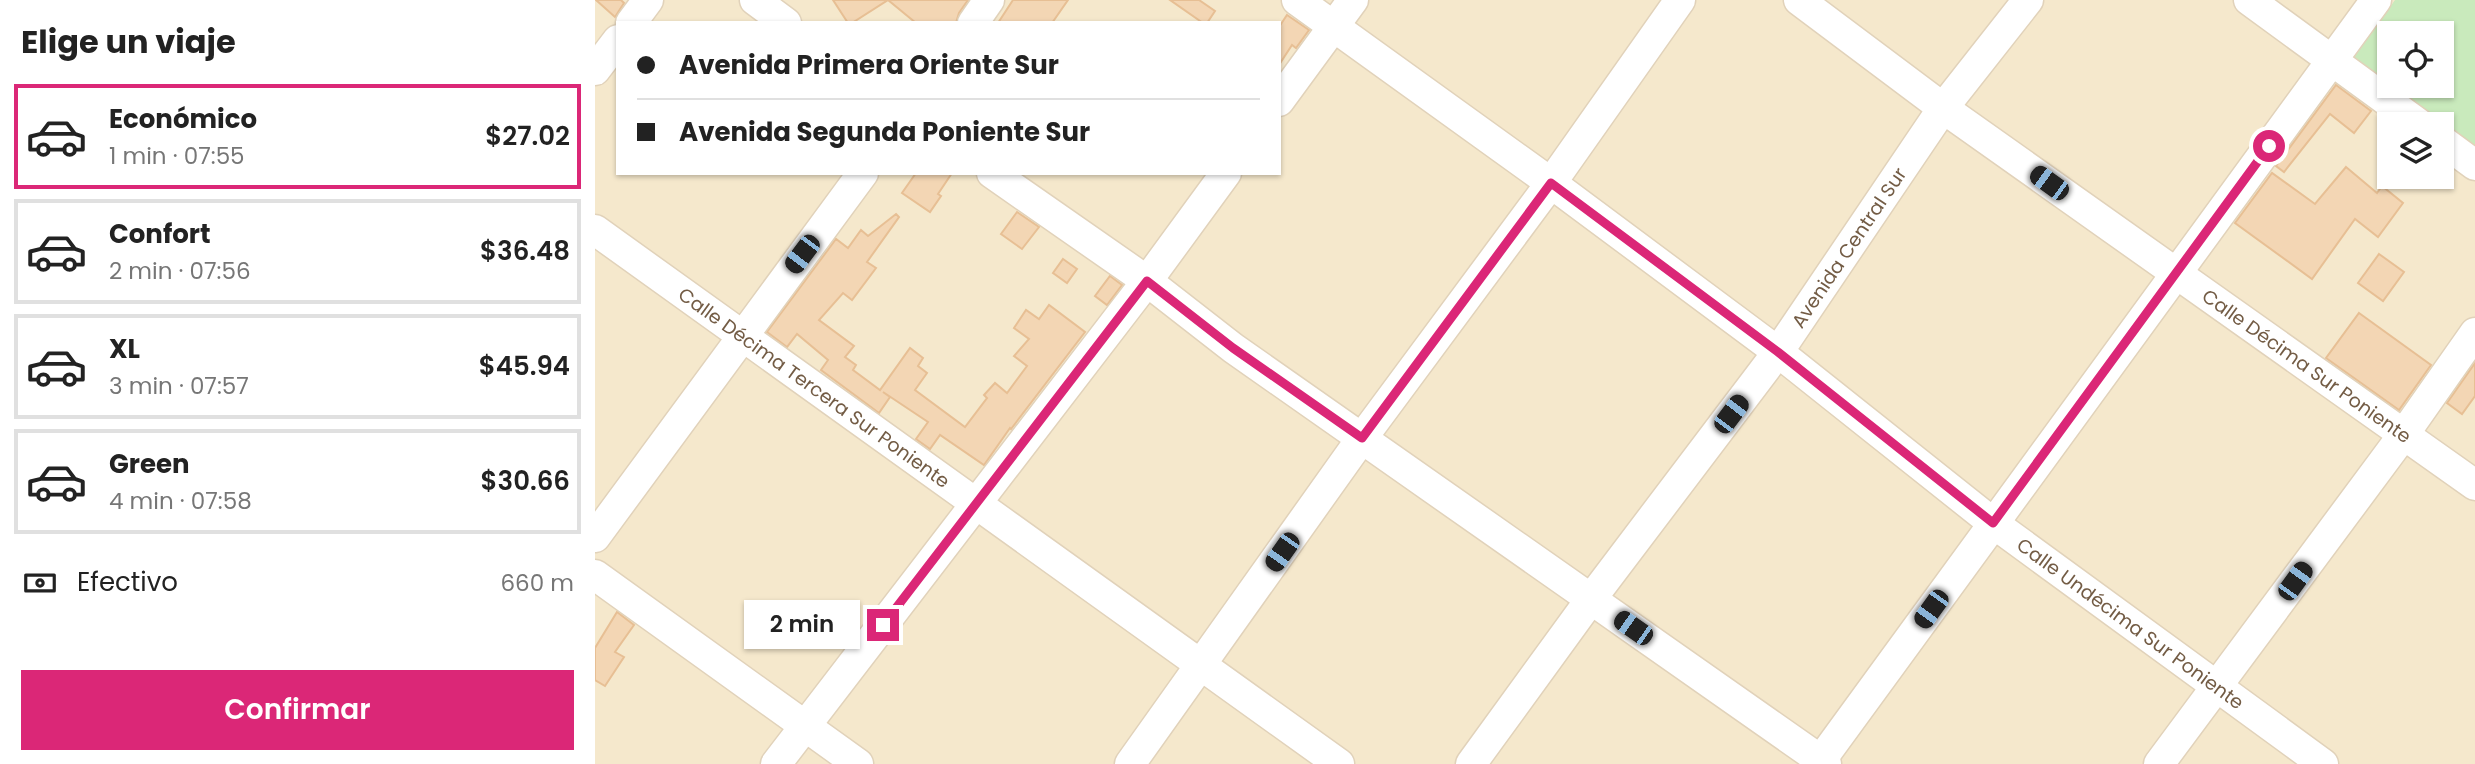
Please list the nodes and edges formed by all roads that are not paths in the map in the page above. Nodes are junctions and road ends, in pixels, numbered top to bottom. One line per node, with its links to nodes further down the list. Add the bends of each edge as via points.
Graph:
1 (648, 0): 11 (street)
2 (755, 0): 12 (street)
3 (989, 0): 13 (street)
4 (1297, 0): 14 (street, Calle Undécima Sur Poniente)
5 (1353, 0): 14 (street)
6 (1680, 0): 26 (street)
7 (1799, 0): 19 (street, Calle Décima Sur Poniente)
8 (2028, 0): 19 (street, Avenida Central Sur)
9 (2249, 0): 16 (street)
10 (2376, 0): 16 (street)
11 (632, 21)
12 (783, 21)
13 (974, 21)
14 (1333, 28): 18 (street); 26 (street, Calle Undécima Sur Poniente)
15 (616, 43): 17 (street)
16 (2332, 61): 20 (street); 28 (street)
17 (595, 70)
18 (1281, 98)
19 (1943, 108): 28 (street, Calle Décima Sur Poniente); 32 (street, Avenida Central Sur)
20 (2402, 112)
21 (2454, 150): 22 (street)
22 (2475, 165)
23 (862, 175): 31 (street)
24 (995, 175): 29 (street)
25 (1225, 175): 29 (street)
26 (1551, 183): 32 (street, Calle Undécima Sur Poniente); 34 (street)
27 (595, 230): 31 (street, Calle Décima Tercera Sur Poniente)
28 (2176, 273): 33 (street, Calle Décima Sur Poniente); 37 (street)
29 (1147, 281): 34 (street); 36 (street)
30 (2475, 333): 33 (street)
31 (742, 335): 36 (street, Calle Décima Tercera Sur Poniente); 38 (street)
32 (1778, 352): 37 (street, Calle Undécima Sur Poniente); 40 (street, Avenida Central Sur)
33 (2404, 434): 35 (street, Calle Décima Sur Poniente); 42 (street)
34 (1362, 438): 40 (street); 41 (street)
35 (2475, 485)
36 (976, 503): 41 (street, Calle Décima Tercera Sur Poniente); 43 (street)
37 (1993, 523): 42 (street, Calle Undécima Sur Poniente); 44 (street)
38 (595, 537)
39 (595, 575): 43 (street)
40 (1591, 599): 44 (street); 49 (street, Avenida Central Sur)
41 (1201, 665): 47 (street); 48 (street, Calle Décima Tercera Sur Poniente)
42 (2217, 686): 50 (street); 51 (street, Calle Undécima Sur Poniente)
43 (804, 726): 45 (street); 46 (street)
44 (1821, 763)
45 (776, 764)
46 (858, 764)
47 (1130, 764)
48 (1339, 764)
49 (1471, 764)
50 (2159, 764)
51 (2323, 764)

